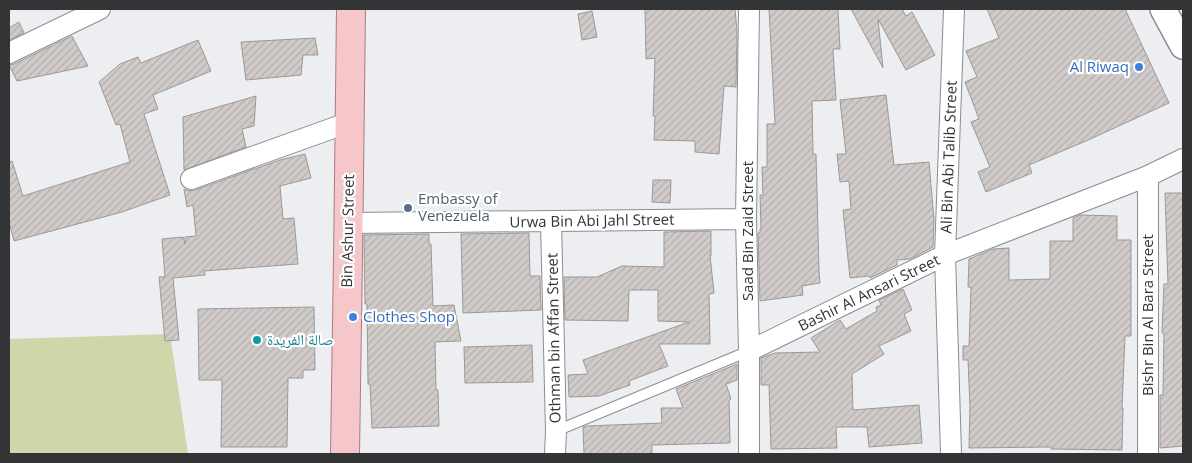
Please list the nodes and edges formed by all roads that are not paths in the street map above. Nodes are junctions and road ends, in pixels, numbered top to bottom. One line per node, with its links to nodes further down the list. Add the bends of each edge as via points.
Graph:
1 (100, 9): 7 (street)
2 (351, 9): 8 (main road, Bin Ashur Street)
3 (749, 9): 12 (street, Saad Bin Zaid Street)
4 (954, 9): 15 (street, Ali Bin Abi Talib Street)
5 (1168, 10): 6 (street)
6 (1183, 46)
7 (9, 53)
8 (350, 122): 11 (street); 14 (main road, Bin Ashur Street)
9 (1183, 159): 10 (street, Bashir Al Ansari Street)
10 (1148, 176): 15 (street, Bashir Al Ansari Street); 22 (street, Bishr Bin Al Bara Street)
11 (191, 178)
12 (746, 219): 13 (street, Urwa Bin Abi Jahl Street); 16 (street, Saad Bin Zaid Street)
13 (551, 222): 14 (street, Urwa Bin Abi Jahl Street); 17 (street, Othman bin Affan Street)
14 (348, 223): 18 (main road, Bin Ashur Street)
15 (945, 255): 16 (street, Bashir Al Ansari Street); 21 (street, Ali Bin Abi Talib Street)
16 (749, 351): 17 (lane, Bashir Al Ansari Street); 20 (street, Saad Bin Zaid Street)
17 (556, 431): 19 (street, Othman bin Affan Street)
18 (345, 454)
19 (555, 454)
20 (748, 454)
21 (951, 454)
22 (1148, 454)

